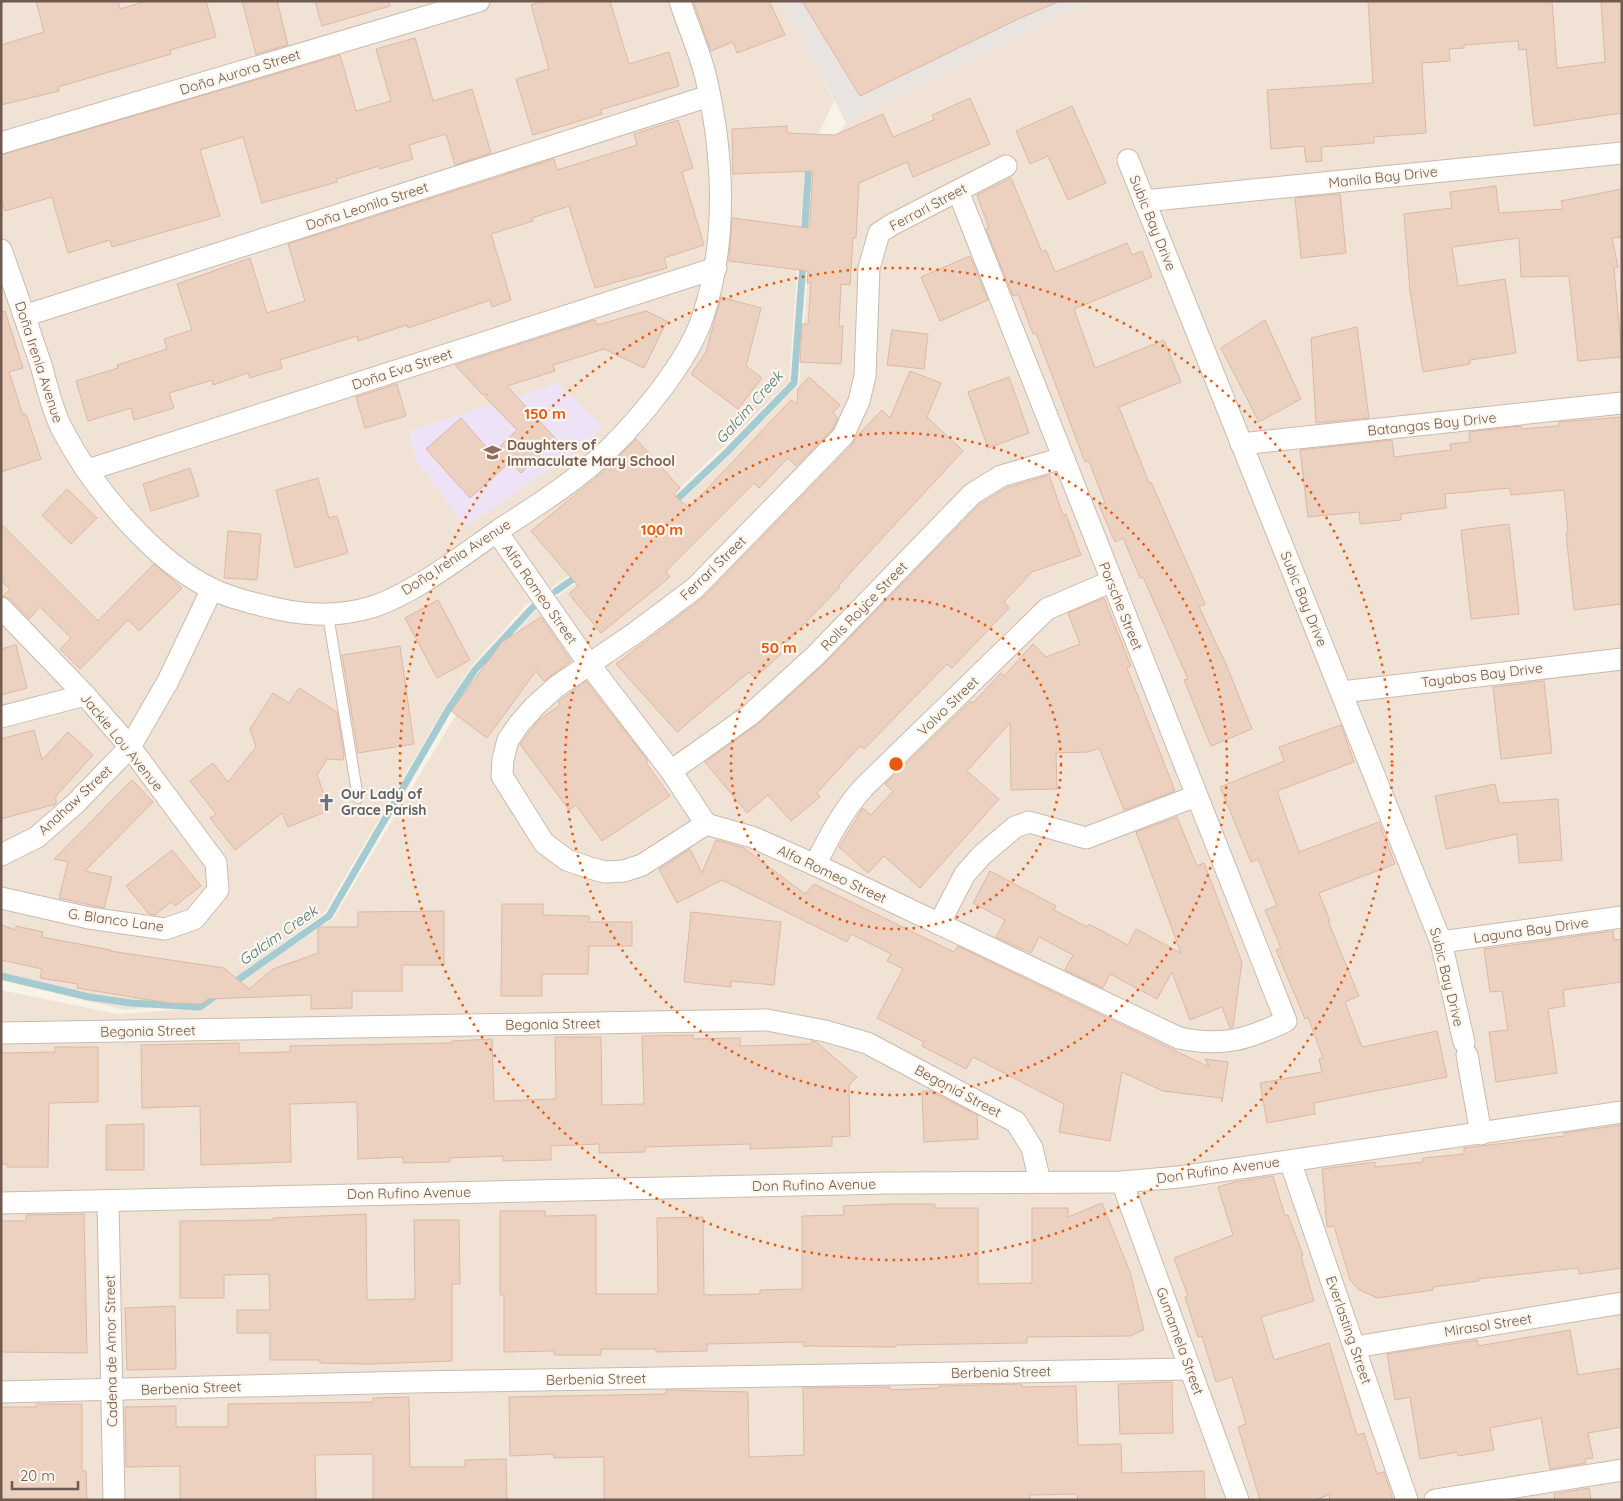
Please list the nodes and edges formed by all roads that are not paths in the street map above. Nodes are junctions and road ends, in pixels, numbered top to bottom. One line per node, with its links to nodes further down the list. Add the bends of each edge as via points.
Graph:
1 (479, 1): 4 (street, Doña Aurora Street)
2 (680, 1): 3 (street, Doña Irenia Avenue)
3 (709, 96): 11 (street, Doña Irenia Avenue, via 717,135 721,190); 12 (street, Doña Leonila Street)
4 (1, 143)
5 (1622, 154): 9 (street, Manila Bay Drive)
6 (1128, 160): 9 (street, Subic Bay Drive)
7 (1006, 166): 8 (street, Ferrari Street)
8 (958, 191): 15 (street, Porsche Street); 23 (street, Ferrari Street, via 879,233 869,268 865,376 859,401 843,436 695,588)
9 (1144, 200): 14 (street, Subic Bay Drive)
10 (1, 250): 12 (street, Doña Irenia Avenue)
11 (716, 268): 16 (street, Doña Eva Street); 17 (street, Doña Irenia Avenue, via 701,322 676,366 645,409 607,451)
12 (24, 316): 16 (street, Doña Irenia Avenue, via 61,427)
13 (1622, 403): 14 (street, Batangas Bay Drive)
14 (1242, 444): 24 (street, Subic Bay Drive)
15 (1063, 458): 18 (street, Porsche Street); 28 (street, Rolls Royce Street, via 1001,476 972,494 816,656 750,716)
16 (88, 470): 19 (street, Doña Irenia Avenue, via 157,550)
17 (497, 532): 21 (street, Doña Irenia Avenue, via 423,582 390,599 372,607); 23 (street, Alfa Romeo Street)
18 (1112, 581): 29 (street, Porsche Street); 33 (street, Volvo Street, via 1047,609 863,788 846,807)
19 (212, 589): 21 (street, Doña Irenia Avenue, via 248,602); 27 (street, Anahaw Street, via 168,681)
20 (1, 608): 25 (street, Jackie Lou Avenue)
21 (328, 615): 30 (lane)
22 (1622, 659): 24 (street, Tayabas Bay Drive)
23 (589, 664): 28 (street, Alfa Romeo Street); 31 (street, Ferrari Street, via 535,706 508,740 502,759 502,776 544,843 568,860 590,868 605,872 624,871 642,865)
24 (1342, 692): 38 (street, Subic Bay Drive)
25 (85, 695): 26 (street); 27 (street, Jackie Lou Avenue)
26 (1, 717)
27 (130, 747): 32 (street, Anahaw Street, via 76,803 37,837); 34 (street, Jackie Lou Avenue, via 216,863)
28 (671, 771): 31 (street, Alfa Romeo Street)
29 (1196, 796): 37 (street, via 1086,838 1030,822 1015,827 982,854 965,874); 39 (street, Porsche Street)
30 (358, 798)
31 (706, 824): 33 (street, Alfa Romeo Street, via 731,829)
32 (1, 855)
33 (814, 865): 37 (street, Alfa Romeo Street)
34 (218, 890): 35 (street, G. Blanco Lane, via 194,919 165,929 89,918)
35 (1, 898)
36 (1622, 918): 38 (street, Laguna Bay Drive)
37 (939, 924): 39 (street, Alfa Romeo Street, via 1179,1038 1200,1042 1238,1040)
38 (1441, 942): 42 (street, Subic Bay Drive, via 1466,1049)
39 (1286, 1021)
40 (1, 1033): 44 (street, Begonia Street, via 767,1020 867,1043 1016,1122 1032,1148)
41 (1622, 1112): 42 (street, Don Rufino Avenue)
42 (1481, 1134): 43 (street, Don Rufino Avenue)
43 (1290, 1160): 45 (street, Don Rufino Avenue); 49 (street, Everlasting Street)
44 (1040, 1182): 45 (street, Don Rufino Avenue); 46 (street, Don Rufino Avenue, via 425,1192)
45 (1122, 1182): 50 (street, Gumamela Street)
46 (108, 1202): 47 (street, Don Rufino Avenue); 51 (street, Cadena de Amor Street)
47 (1, 1203)
48 (1622, 1303): 49 (street, Mirasol Street)
49 (1355, 1347): 56 (street, Everlasting Street)
50 (1190, 1369): 51 (street, Berbenia Street); 55 (street, Gumamela Street)
51 (112, 1390): 52 (street, Berbenia Street); 54 (street, Cadena de Amor Street)
52 (1, 1392)
53 (1622, 1470): 57 (street)
54 (114, 1500)
55 (1238, 1500)
56 (1407, 1500)
57 (1435, 1500)

